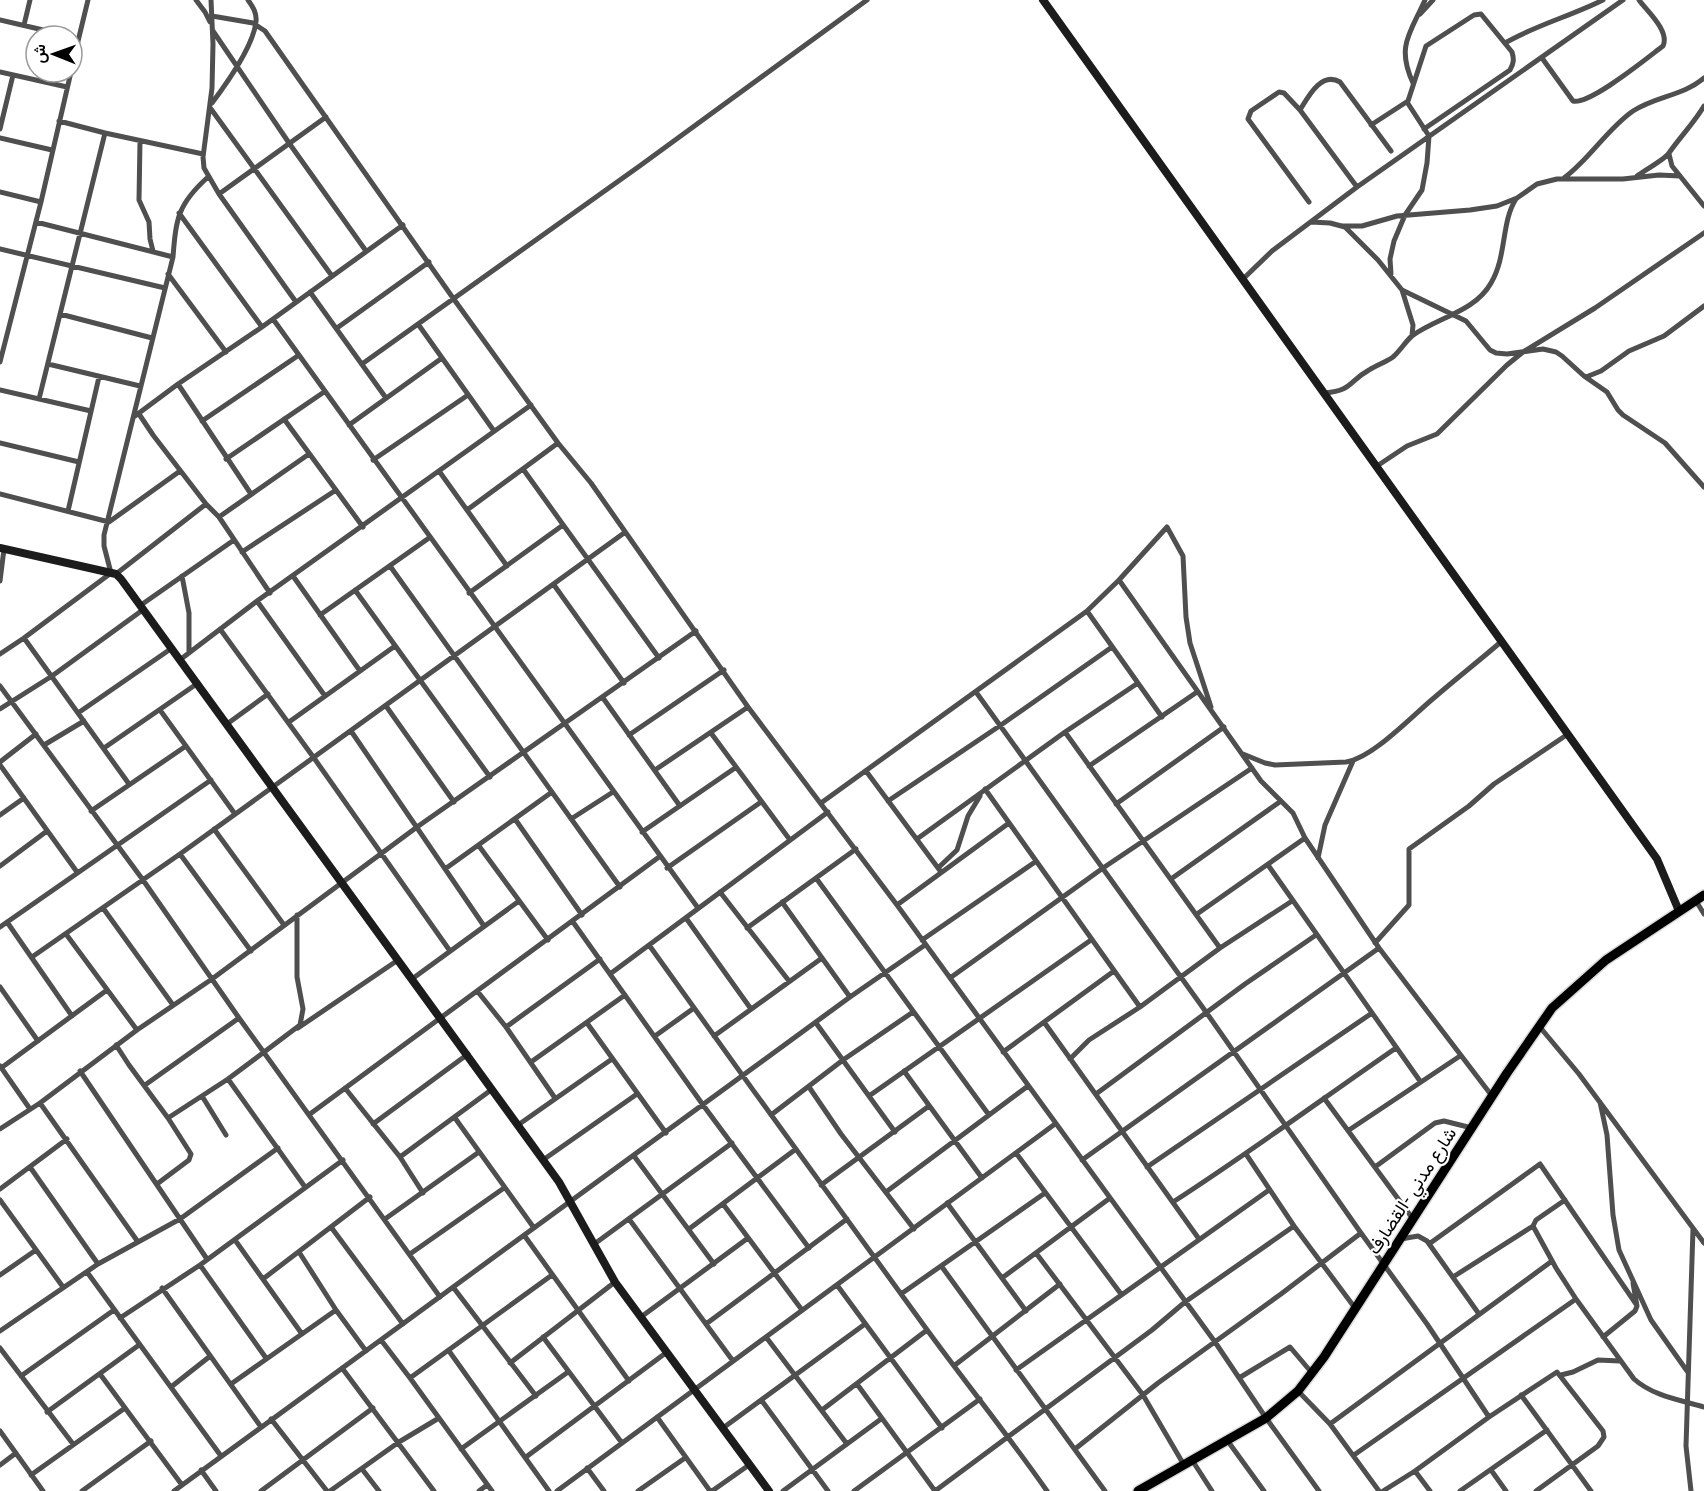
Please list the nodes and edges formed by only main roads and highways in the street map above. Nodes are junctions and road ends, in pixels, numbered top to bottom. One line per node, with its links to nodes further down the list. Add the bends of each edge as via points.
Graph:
1 (1700, 898): 2 (highway, شارع مدني -القضارف, via 1624,946 1552,1008 1298,1391 1266,1418)
2 (1138, 1491)

